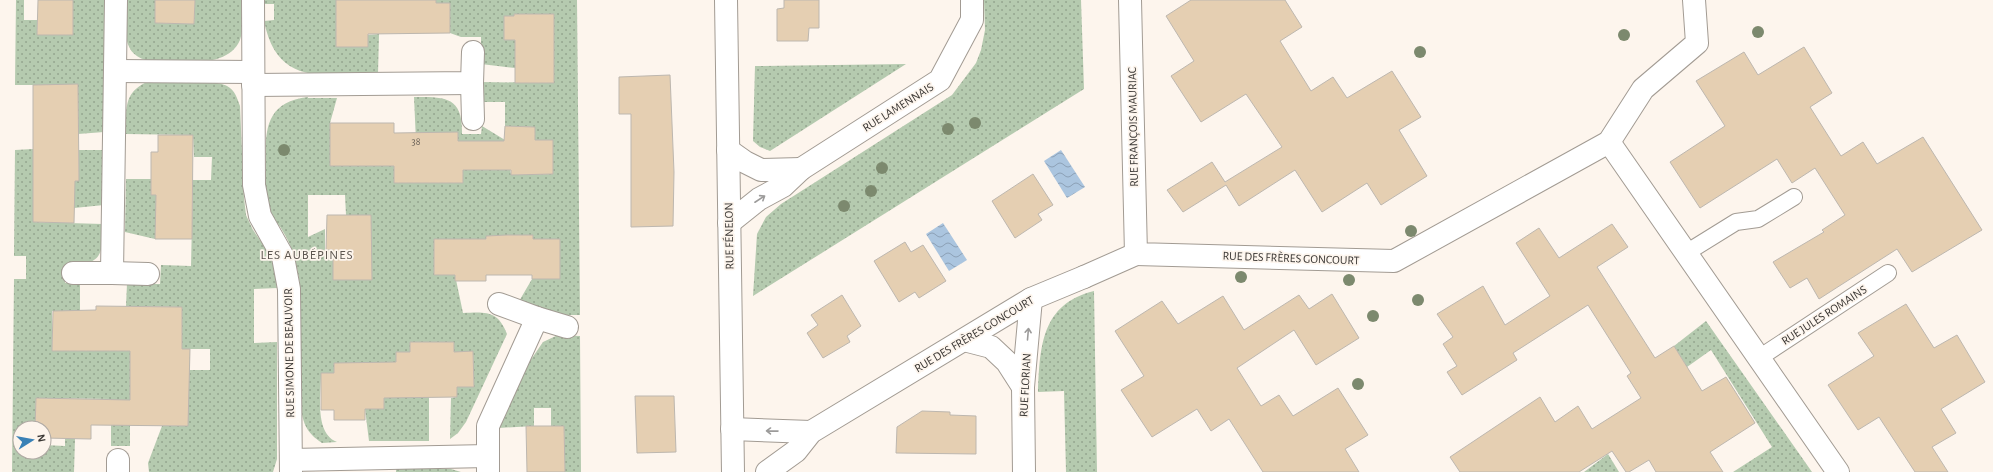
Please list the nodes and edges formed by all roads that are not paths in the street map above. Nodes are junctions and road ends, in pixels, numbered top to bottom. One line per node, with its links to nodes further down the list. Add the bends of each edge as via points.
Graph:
1 (116, 0): 8 (street)
2 (253, 0): 9 (street, RUE SIMONE DE BEAUVOIR)
3 (726, 0): 13 (street, RUE FÉNELON)
4 (972, 0): 14 (street, RUE LAMENNAIS, via 972,20 940,80)
5 (1130, 0): 18 (street, RUE FRANÇOIS MAURIAC)
6 (1694, 0): 12 (street, RUE DES FRÈRES GONCOURT, via 1697,44 1643,89)
7 (473, 52): 10 (street)
8 (116, 71): 9 (street); 20 (street)
9 (253, 79): 10 (street); 33 (street, RUE SIMONE DE BEAUVOIR, via 254,185 260,216 283,257 288,289)
10 (472, 83): 11 (street)
11 (473, 119)
12 (1609, 142): 17 (street); 18 (street, RUE DES FRÈRES GONCOURT, via 1394,261)
13 (728, 150): 14 (street, via 761,170); 16 (street, RUE FÉNELON)
14 (801, 169): 16 (street, RUE LAMENNAIS, one-way to 14, via 759,199 783,186)
15 (1794, 197): 17 (lane, via 1758,219 1736,222)
16 (729, 223): 30 (street, RUE FÉNELON)
17 (1686, 253): 28 (street)
18 (1136, 254): 23 (street, RUE DES FRÈRES GONCOURT)
19 (73, 273): 20 (street)
20 (112, 273): 22 (street)
21 (1888, 273): 28 (lane, RUE JULES ROMAINS)
22 (148, 274)
23 (1031, 299): 27 (street, RUE DES FRÈRES GONCOURT); 29 (street, RUE FLORIAN, one-way to 23)
24 (499, 304): 25 (street)
25 (537, 318): 26 (street); 32 (street, RUE SIMONE DE BEAUVOIR, via 488,426)
26 (567, 327)
27 (964, 340): 29 (street, via 991,347 1007,362); 31 (street, RUE DES FRÈRES GONCOURT)
28 (1759, 358): 37 (street)
29 (1023, 387): 36 (street, RUE FLORIAN)
30 (732, 429): 31 (street, one-way to 30); 34 (street, RUE FÉNELON)
31 (811, 432): 35 (street, via 796,451)
32 (488, 464): 33 (street, RUE SIMONE DE BEAUVOIR)
33 (291, 466)
34 (733, 472)
35 (767, 472)
36 (1024, 472)
37 (1838, 472)

